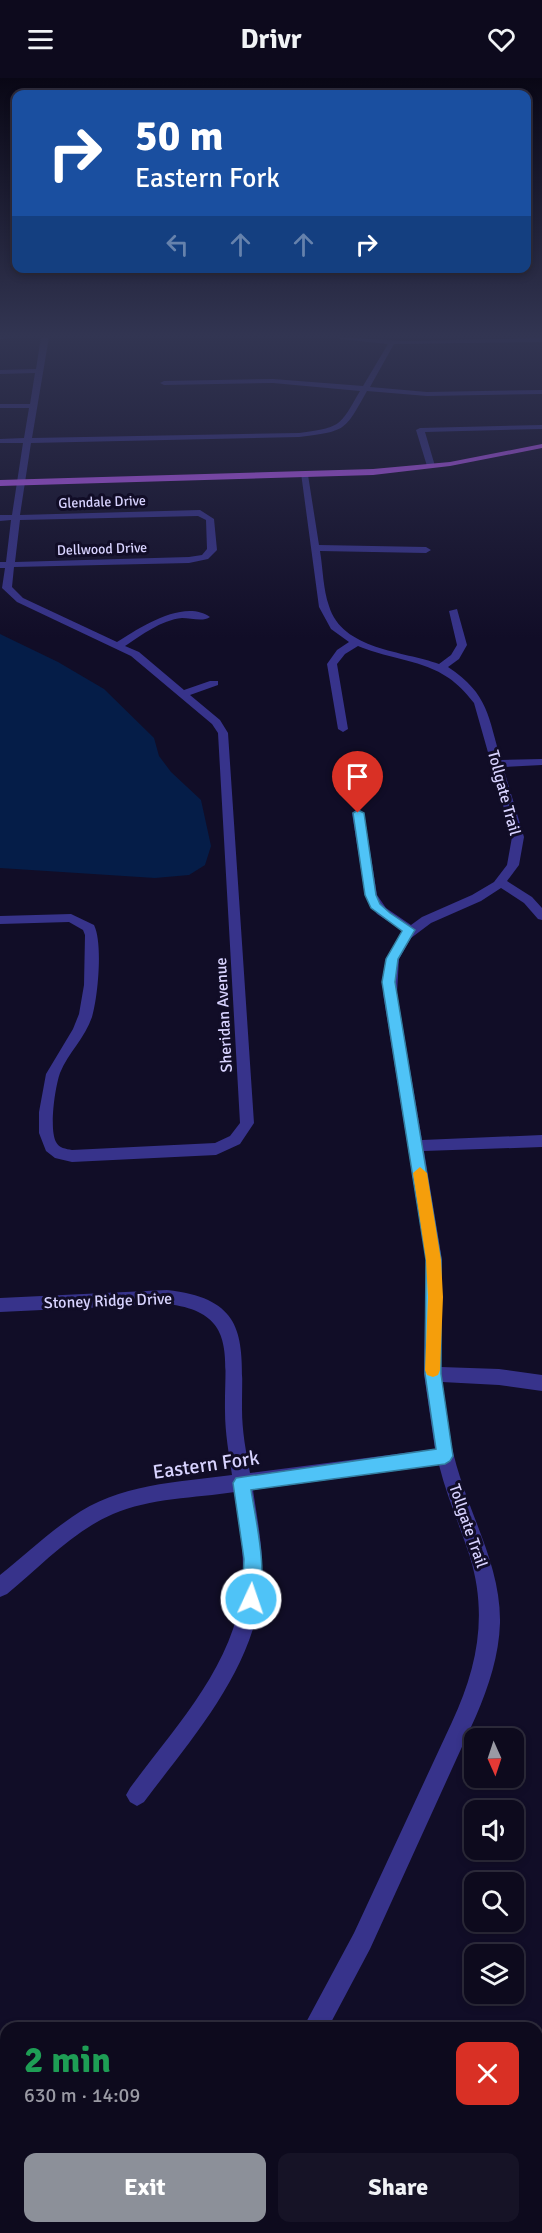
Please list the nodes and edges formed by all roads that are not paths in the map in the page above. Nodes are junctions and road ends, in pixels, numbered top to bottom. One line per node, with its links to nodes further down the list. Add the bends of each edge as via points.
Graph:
1 (29, 438): 5 (street, Sheridan Avenue)
2 (152, 438): 5 (street)
3 (422, 438): 8 (street)
4 (0, 441): 5 (street)
5 (28, 441): 11 (street, Sheridan Avenue)
6 (542, 446): 8 (main road)
7 (542, 453): 9 (main road, via 418,476)
8 (431, 466): 9 (main road)
9 (305, 479): 11 (main road); 11 (main road, via 159,479); 15 (street, Tollgate Trail)
10 (0, 483): 11 (main road)
11 (20, 487): 12 (main road); 14 (street, Sheridan Avenue)
12 (0, 492)
13 (0, 518): 14 (street, Glendale Drive)
14 (16, 518): 17 (street, Glendale Drive, via 205,514 210,519 212,550); 18 (street, Sheridan Avenue)
15 (315, 548): 16 (street); 21 (street, Tollgate Trail, via 326,613 333,625)
16 (426, 550)
17 (205, 557): 18 (street, Dellwood Drive)
18 (5, 565): 22 (street, Sheridan Avenue, via 7,588 12,595)
19 (453, 611): 23 (street, via 462,645)
20 (205, 617): 22 (street, via 173,615)
21 (357, 642): 23 (street, Tollgate Trail); 26 (street, via 340,652 332,664)
22 (118, 645): 25 (street, Sheridan Avenue, via 135,654)
23 (442, 667): 28 (street, Tollgate Trail, via 475,695)
24 (214, 683): 25 (street)
25 (183, 694): 32 (street, Sheridan Avenue, via 223,733 247,1123 235,1142 216,1149 72,1156 50,1146 46,1132 49,1088 53,1073 86,1015 91,935 89,928 71,918)
26 (343, 729)
27 (542, 762): 28 (street)
28 (497, 764): 30 (street, Tollgate Trail, via 518,837 514,864)
29 (358, 813): 33 (street, via 370,895 375,906)
30 (501, 883): 31 (street, via 528,900); 33 (street, Tollgate Trail)
31 (542, 916)
32 (0, 920)
33 (409, 930): 35 (street, Tollgate Trail, via 392,959 388,982)
34 (542, 1141): 35 (street)
35 (415, 1146): 37 (street, Tollgate Trail, via 434,1260)
36 (0, 1305): 40 (street, Stoney Ridge Drive, via 167,1297 191,1301 215,1312 232,1338 233,1406)
37 (433, 1374): 38 (street); 39 (street, Tollgate Trail)
38 (542, 1383)
39 (445, 1456): 40 (street, Eastern Fork); 43 (street, Tollgate Trail, via 489,1588 488,1649 473,1695 373,1917)
40 (242, 1483): 41 (street, Eastern Fork, via 148,1495 110,1506 80,1522); 42 (street, Stoney Ridge Drive, via 252,1559 251,1599 240,1638 217,1684)
41 (0, 1587)
42 (137, 1795)
43 (319, 2022)

